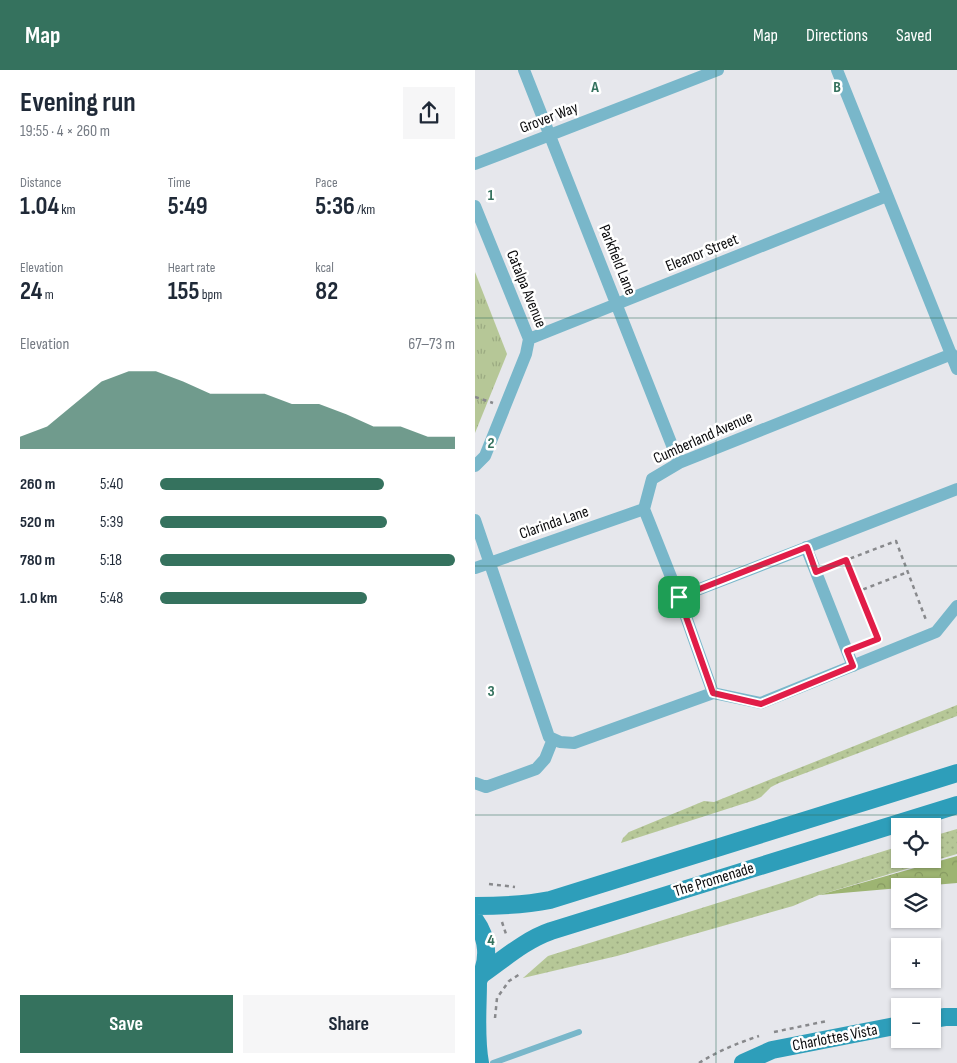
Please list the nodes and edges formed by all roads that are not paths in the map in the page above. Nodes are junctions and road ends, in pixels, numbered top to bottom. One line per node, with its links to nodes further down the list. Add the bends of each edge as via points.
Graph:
1 (524, 70): 4 (street, Parkfield Lane)
2 (718, 70): 4 (street, Grover Way)
3 (837, 70): 6 (street)
4 (549, 135): 5 (street, Grover Way); 8 (street, Parkfield Lane)
5 (475, 164)
6 (887, 196): 8 (street, Eleanor Street); 10 (street)
7 (475, 206): 9 (street, Catalpa Avenue)
8 (617, 304): 9 (street, Eleanor Street); 12 (street, Parkfield Lane)
9 (529, 340): 13 (street, Catalpa Avenue, via 485,456)
10 (952, 354): 11 (street); 12 (street, Cumberland Avenue)
11 (957, 369)
12 (679, 463): 15 (street, Cumberland Avenue, via 652,479)
13 (475, 466)
14 (957, 489): 17 (street)
15 (644, 509): 18 (street, Clarinda Lane); 20 (street)
16 (475, 520): 18 (street)
17 (807, 547): 20 (street); 22 (street)
18 (490, 563): 19 (street, Clarinda Lane); 24 (street, via 549,737)
19 (475, 568)
20 (679, 597): 23 (street)
21 (957, 606): 22 (street, via 936,632)
22 (853, 666): 23 (street, via 761,704)
23 (713, 693): 24 (street, via 574,743)
24 (553, 738): 26 (street, via 545,759 536,769 485,787)
25 (957, 773): 28 (main road, The Promenade, via 550,900 523,905)
26 (475, 783)
27 (957, 805): 30 (main road, The Promenade, via 559,928 528,941)
28 (475, 906)
29 (475, 920): 30 (main road, via 486,946 486,961)
30 (478, 980): 35 (main road, via 476,1028)
31 (957, 1016): 32 (main road)
32 (941, 1018)
33 (891, 1027): 37 (main road, Charlottes Vista, via 772,1050)
34 (579, 1032): 36 (lane)
35 (480, 1063)
36 (493, 1063)
37 (743, 1063)

